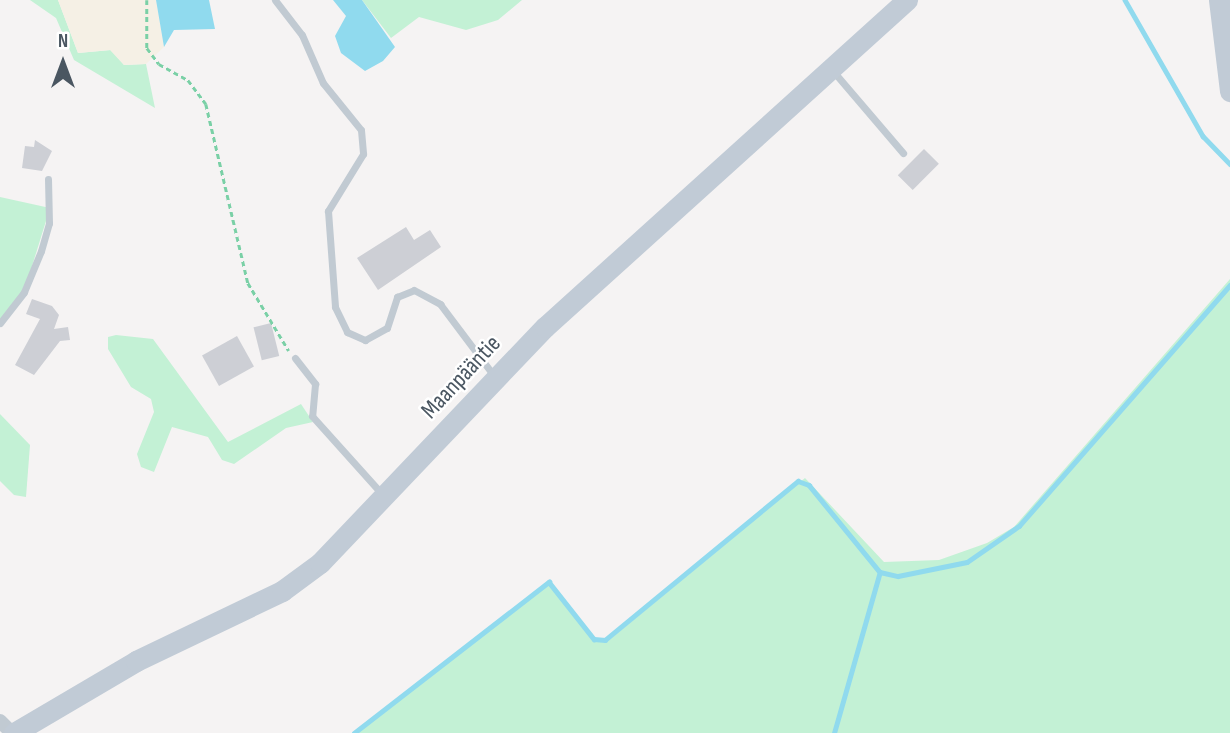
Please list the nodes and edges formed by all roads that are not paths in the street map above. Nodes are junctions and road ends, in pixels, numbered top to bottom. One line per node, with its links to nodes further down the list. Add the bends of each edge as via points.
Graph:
1 (275, 0): 10 (lane, via 302,35 323,83 361,130 363,155 328,211 335,307 347,332 365,340 387,328 397,297 414,290 440,304)
2 (907, 0): 4 (street, Maanpääntie)
3 (1219, 0): 5 (street)
4 (834, 71): 6 (lane); 10 (street, Maanpääntie, via 545,327)
5 (1230, 91)
6 (903, 153)
7 (48, 179): 8 (lane, via 50,223 41,251 24,292)
8 (0, 323)
9 (295, 358): 11 (lane, via 315,384 312,416)
10 (496, 378): 11 (street, Maanpääntie)
11 (384, 497): 13 (street, Maanpääntie, via 282,591 136,661)
12 (0, 721): 13 (street)
13 (13, 733)

